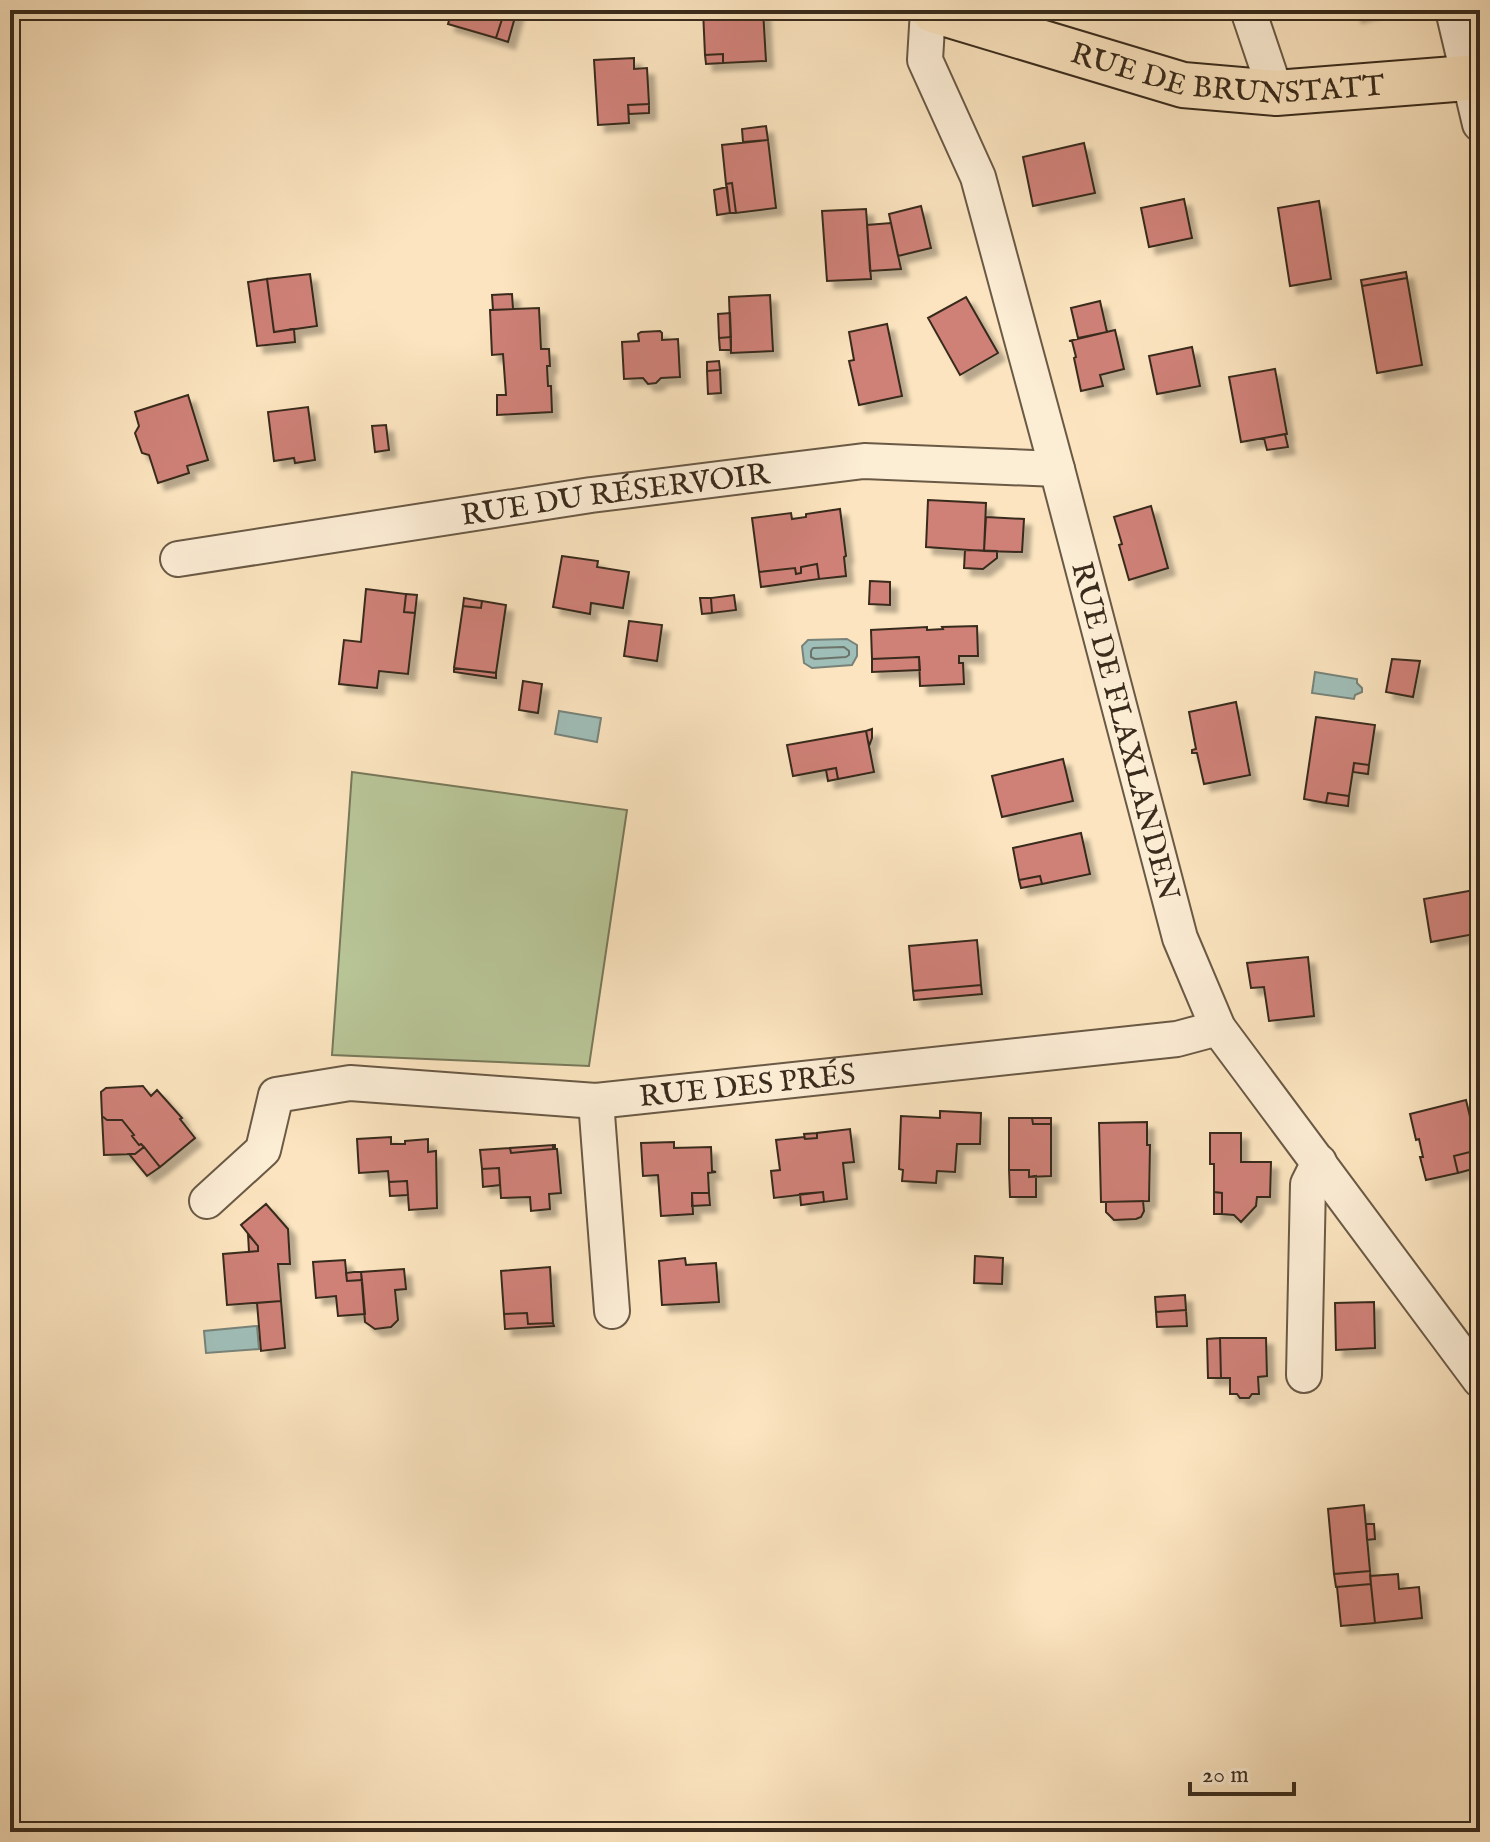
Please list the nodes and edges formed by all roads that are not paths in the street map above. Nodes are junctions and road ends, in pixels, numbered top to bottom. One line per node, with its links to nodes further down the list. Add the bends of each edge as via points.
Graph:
1 (930, 10): 5 (main road, RUE DE BRUNSTATT, via 1183,85); 7 (street, RUE DE FLAXLANDEN, via 925,60 978,177)
2 (1248, 10): 5 (street)
3 (1453, 10): 4 (street)
4 (1475, 78): 5 (main road, RUE DE BRUNSTATT); 6 (street)
5 (1276, 93)
6 (1480, 124)
7 (1057, 469): 8 (street, RUE DU RÉSERVOIR, via 864,461 591,495); 9 (street, RUE DE FLAXLANDEN, via 1180,938)
8 (178, 559)
9 (1218, 1028): 10 (street, RUE DES PRÉS, via 1177,1039); 11 (street, RUE DE FLAXLANDEN)
10 (596, 1101): 12 (street, RUE DES PRÉS, via 350,1083 276,1095 263,1150); 13 (street)
11 (1319, 1162): 14 (street, via 1308,1184); 15 (street, RUE DE FLAXLANDEN)
12 (207, 1201)
13 (612, 1311)
14 (1304, 1375)
15 (1480, 1380)

